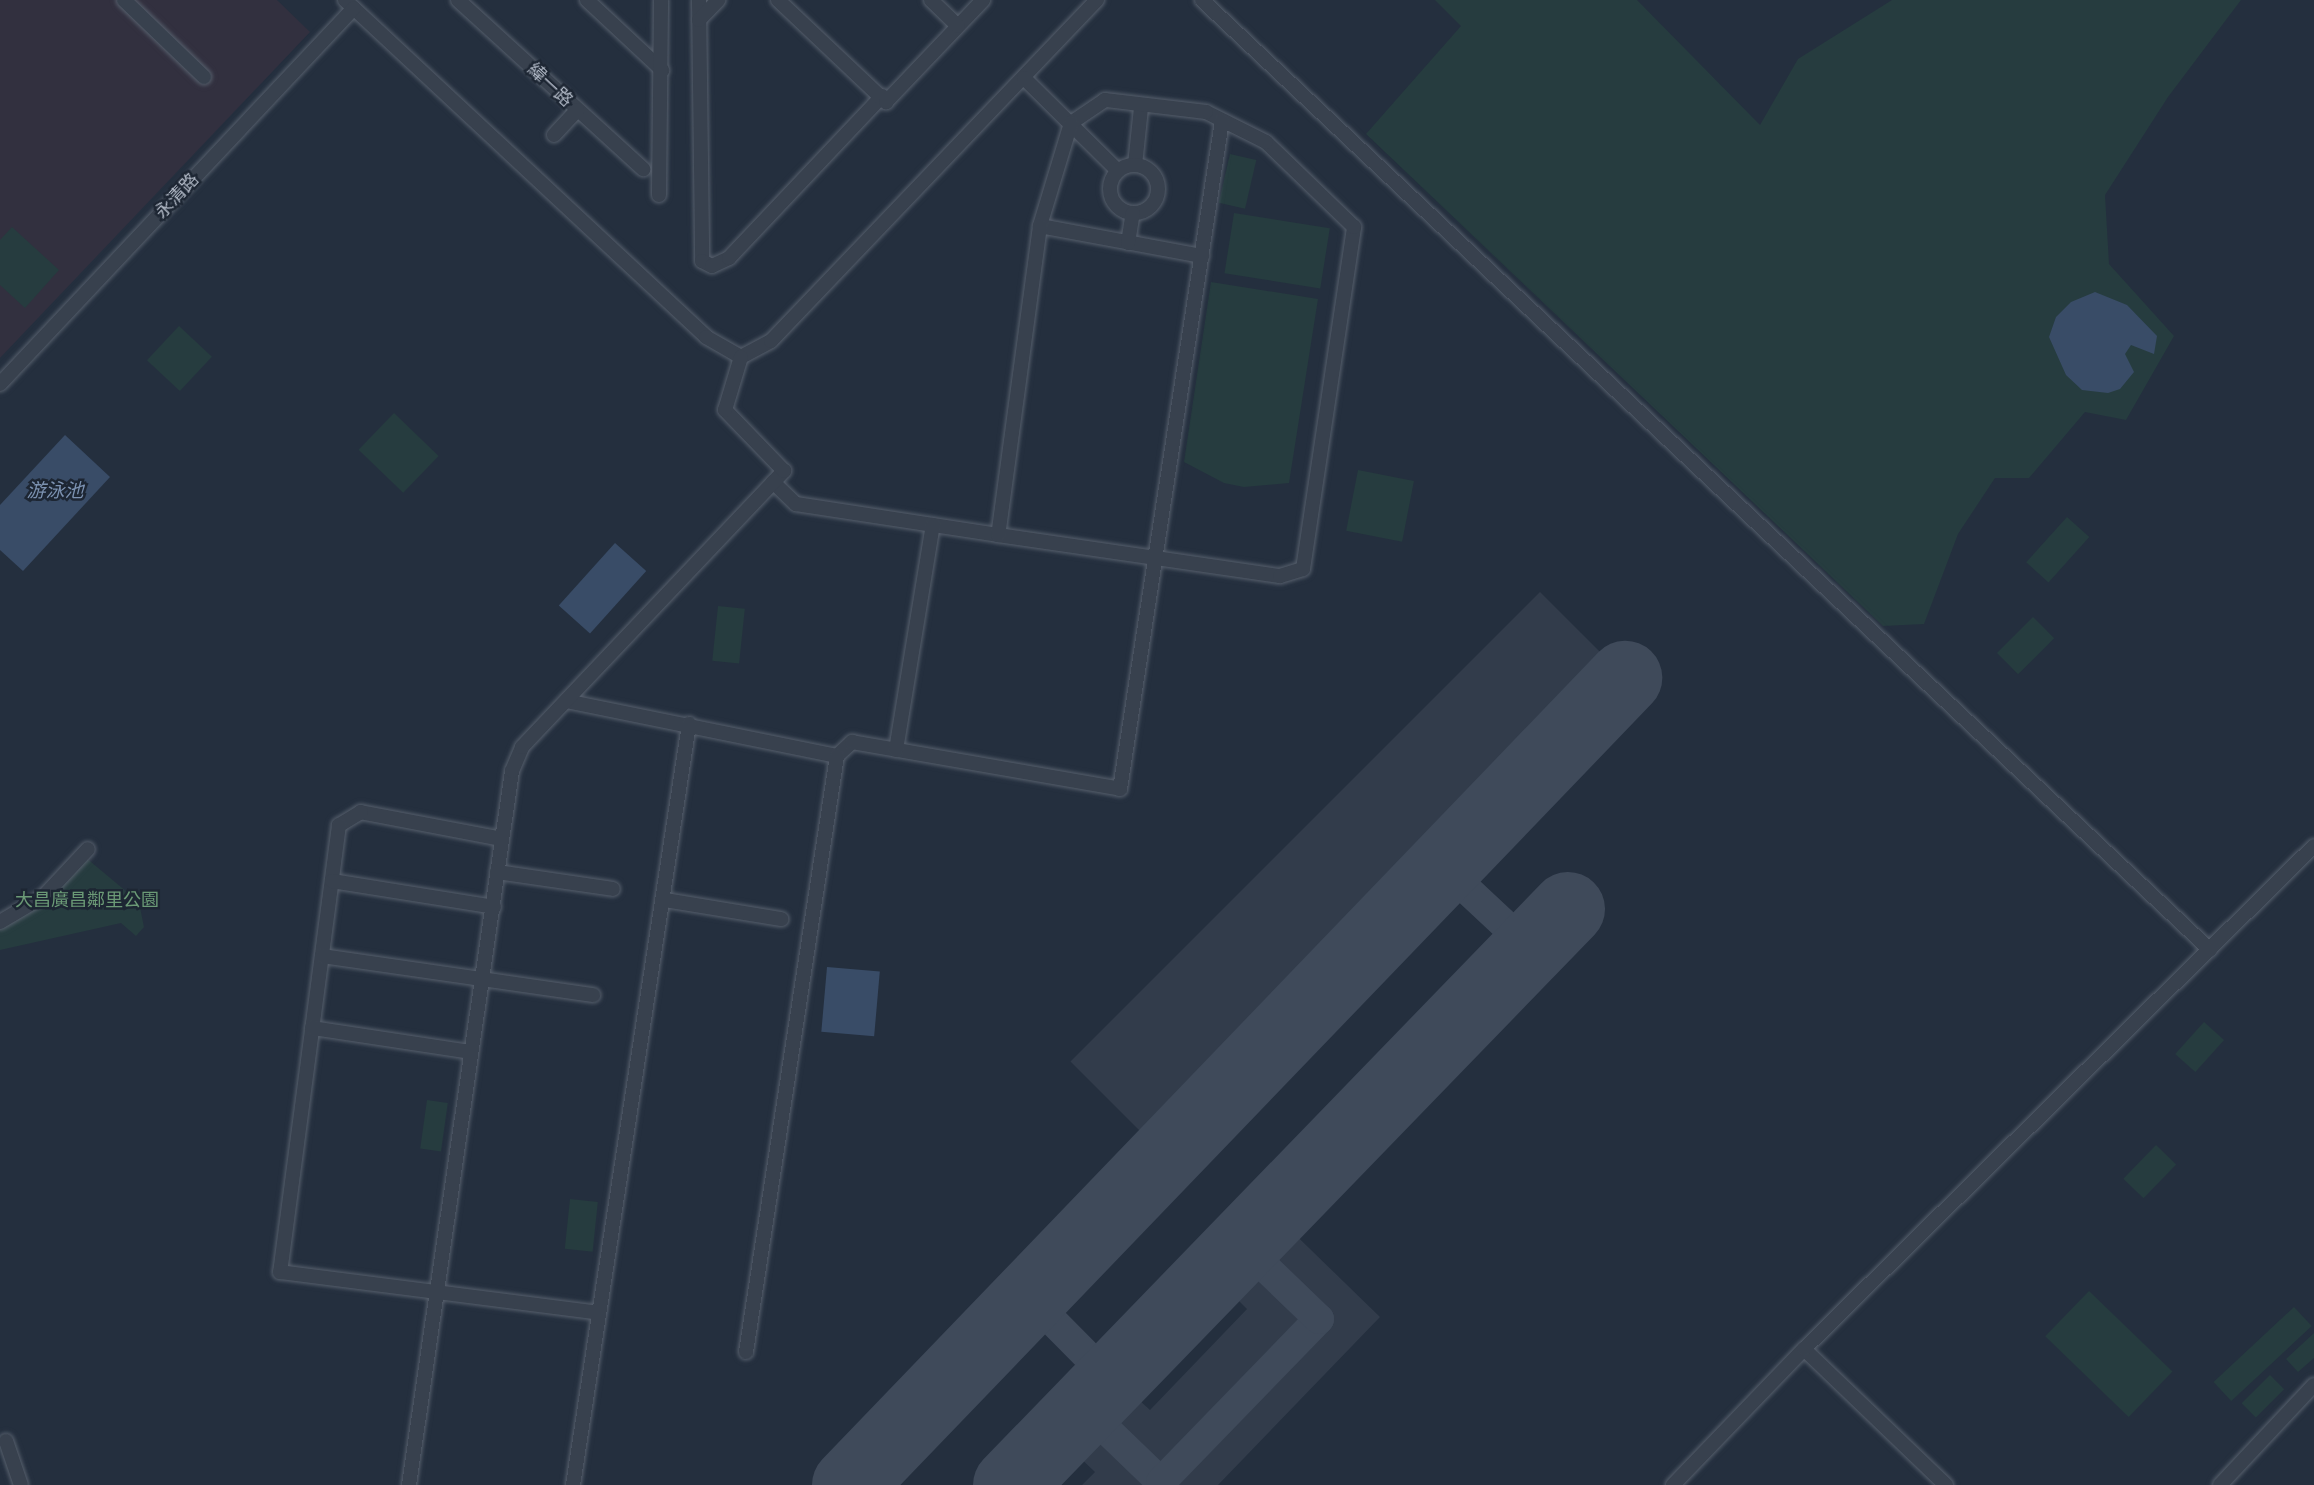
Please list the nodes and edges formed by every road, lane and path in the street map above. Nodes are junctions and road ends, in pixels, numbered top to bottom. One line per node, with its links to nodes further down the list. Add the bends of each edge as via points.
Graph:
1 (124, 0): 16 (street)
2 (458, 0): 20 (street, 緯一路)
3 (587, 0): 15 (street)
4 (661, 0): 15 (street)
5 (699, 0): 13 (street)
6 (718, 0): 13 (street)
7 (778, 0): 18 (street)
8 (931, 0): 14 (street)
9 (983, 0): 14 (street)
10 (1097, 0): 17 (street)
11 (1202, 0): 52 (street)
12 (349, 4): 32 (street, via 706,337); 33 (street, 永清路)
13 (699, 20): 18 (street, via 702,261 712,267 729,258)
14 (958, 26): 18 (street)
15 (662, 70): 27 (street)
16 (204, 77)
17 (1024, 78): 22 (street); 32 (street, via 771,341)
18 (884, 99)
19 (1141, 108): 21 (street, via 1206,112); 22 (street, via 1105,100); 24 (street)
20 (577, 110): 23 (street); 25 (street, 緯一路)
21 (1222, 121): 31 (street); 37 (street, via 1266,142 1354,227 1303,569 1280,576)
22 (1071, 124): 26 (street); 29 (street)
23 (554, 135)
24 (1135, 165): 26 (street); 28 (street, via 1154,176 1158,190 1153,204)
25 (643, 169)
26 (1118, 171): 28 (street, via 1110,193 1118,207)
27 (659, 195)
28 (1133, 213): 30 (street)
29 (1040, 226): 30 (street); 36 (street)
30 (1128, 243): 31 (street)
31 (1202, 256): 37 (street)
32 (741, 357): 34 (street, via 725,410 784,471)
33 (0, 384)
34 (773, 482): 35 (street, via 796,504); 38 (street)
35 (933, 524): 36 (street); 40 (street)
36 (999, 535): 37 (street)
37 (1156, 556): 40 (street, via 1120,789)
38 (566, 701): 39 (street); 42 (street, via 522,747 512,771)
39 (689, 724): 41 (street); 48 (street)
40 (896, 750): 41 (street, via 852,742)
41 (837, 756): 61 (street)
42 (502, 839): 45 (street); 46 (street, via 361,812 339,825)
43 (2314, 846): 52 (street)
44 (88, 849): 51 (street, via 44,896)
45 (497, 872): 47 (street); 49 (street)
46 (332, 881): 49 (street); 53 (street)
47 (613, 889)
48 (665, 900): 50 (street); 59 (street)
49 (494, 907): 54 (street)
50 (780, 919)
51 (0, 922)
52 (2210, 950): 60 (street)
53 (322, 956): 54 (street); 56 (street)
54 (482, 980): 55 (street); 57 (street)
55 (593, 995)
56 (312, 1028): 57 (street); 58 (street, via 280,1272)
57 (471, 1052): 58 (street)
58 (437, 1293): 59 (street); 65 (street)
59 (598, 1313): 66 (street)
60 (1804, 1349): 67 (street); 68 (street)
61 (746, 1352)
62 (2314, 1385): 69 (street)
63 (6, 1441): 64 (street)
64 (21, 1485)
65 (409, 1485)
66 (573, 1485)
67 (1673, 1485)
68 (1946, 1485)
69 (2220, 1485)

